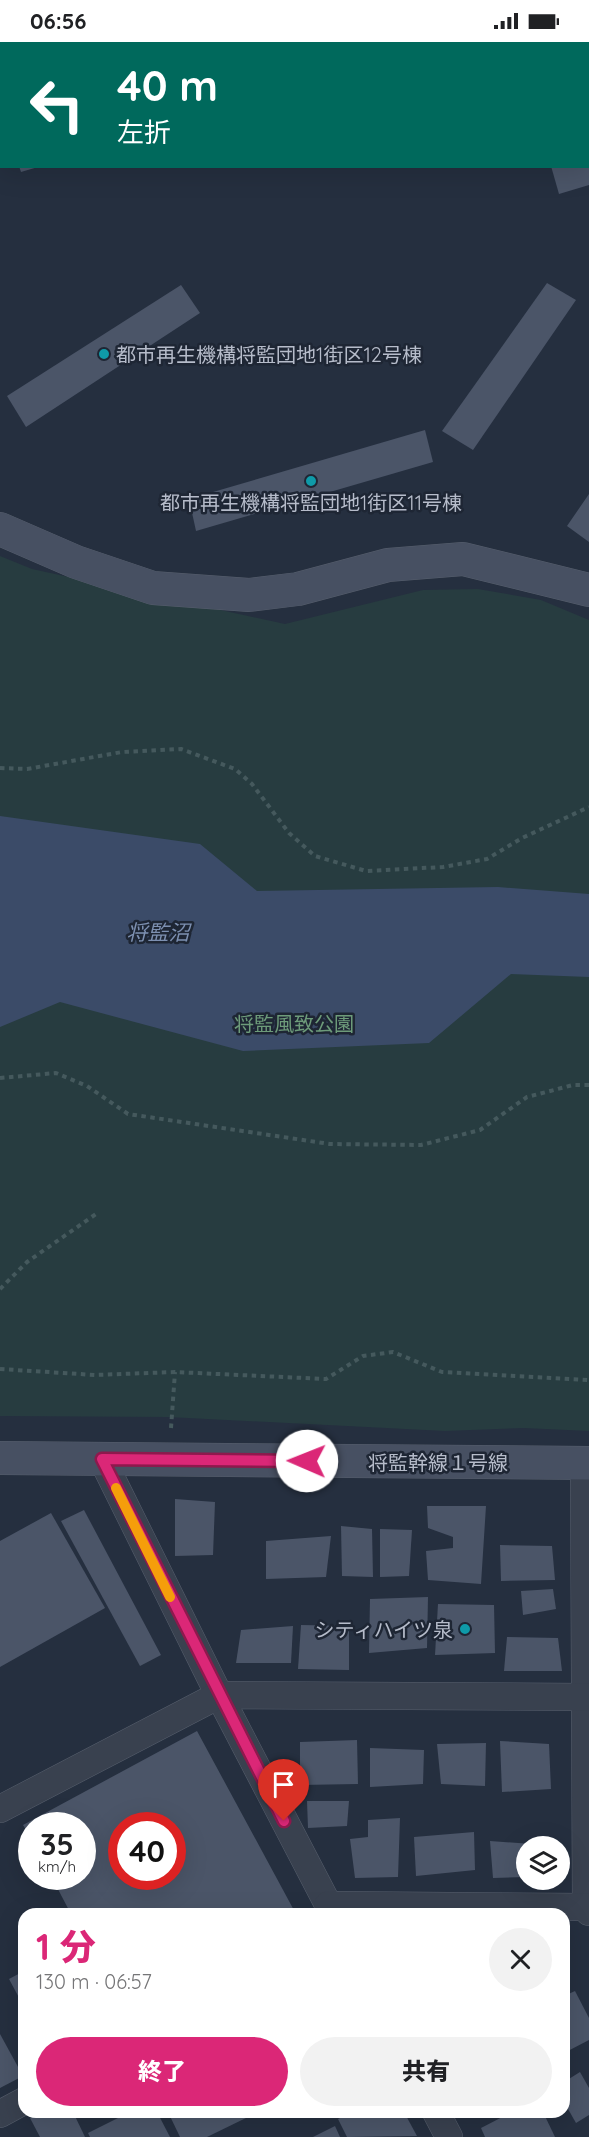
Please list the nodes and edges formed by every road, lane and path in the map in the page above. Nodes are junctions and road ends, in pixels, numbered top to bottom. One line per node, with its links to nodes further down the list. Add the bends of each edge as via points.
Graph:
1 (0, 529): 2 (street, via 76,562 153,588 249,595 298,589 388,565 463,559)
2 (589, 590)
3 (0, 768): 4 (path, via 27,769 122,752 181,749 236,769 289,833 315,856 366,871 443,867 487,859)
4 (589, 807)
5 (0, 1078): 6 (path, via 56,1073 87,1086 128,1114 330,1144 421,1145 480,1130 527,1097 573,1085)
6 (589, 1085)
7 (96, 1214): 8 (path, via 27,1262)
8 (0, 1289)
9 (0, 1369): 10 (path, via 95,1375)
10 (175, 1372): 11 (path, via 326,1379 363,1356 393,1352 442,1372); 14 (path)
11 (589, 1380)
12 (0, 1458): 13 (street, 将監幹線１号線)
13 (102, 1459): 14 (street, 将監幹線１号線); 16 (street)
14 (168, 1460): 15 (street, 将監幹線１号線)
15 (587, 1463): 17 (street)
16 (219, 1695): 17 (street); 18 (street); 19 (street)
17 (587, 1697): 21 (street)
18 (0, 1809)
19 (329, 1908)
20 (570, 1909): 21 (street)
21 (588, 1909)
22 (18, 2104): 23 (street)
23 (0, 2114)
24 (439, 2118): 25 (street)
25 (448, 2137)

